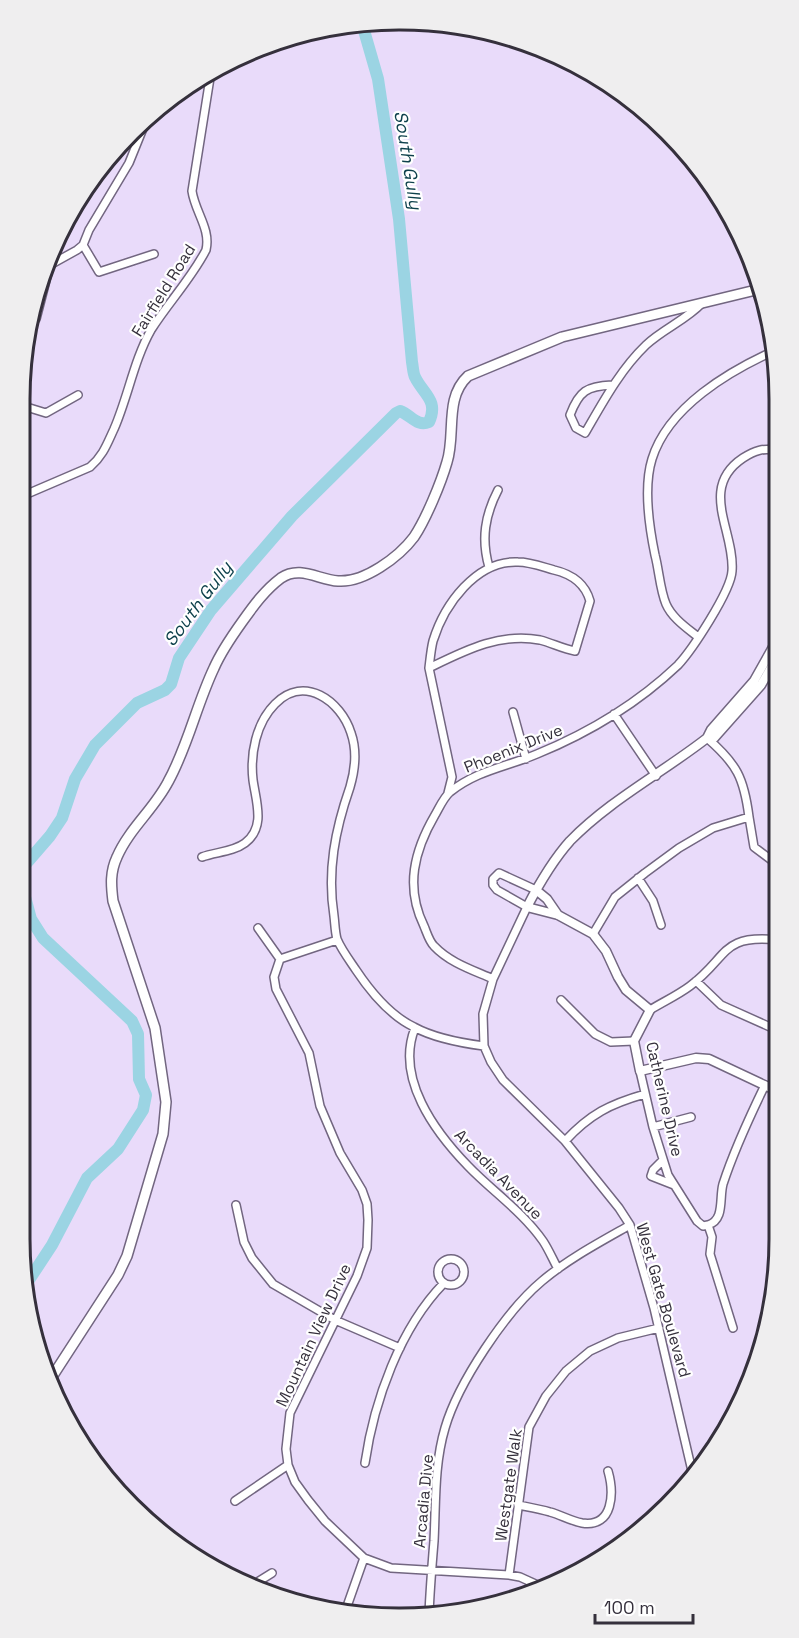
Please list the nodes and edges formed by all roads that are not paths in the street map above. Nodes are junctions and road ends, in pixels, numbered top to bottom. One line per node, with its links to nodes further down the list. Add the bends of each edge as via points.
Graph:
1 (209, 83): 14 (street, Fairfield Road, via 192,191 208,236 206,250 151,331 105,450 90,467)
2 (140, 136): 3 (street)
3 (83, 245): 4 (street, via 99,272); 5 (street)
4 (154, 254)
5 (57, 261)
6 (752, 291): 7 (main road)
7 (702, 303): 9 (street, via 648,344); 65 (main road, via 561,337 468,376 454,399 447,462 420,526 407,545 358,579 335,581 304,573 284,576 265,591 214,667 183,754 157,800 116,858 110,879 113,901 155,1028 165,1102 163,1134 127,1256)
8 (766, 355): 16 (street, via 723,378 694,400 672,422 651,461 648,477 653,544 666,604)
9 (612, 385): 9 (street, via 585,433 576,428 570,415 579,396 586,389)
10 (78, 395): 11 (street, via 46,413)
11 (30, 408)
12 (769, 450): 16 (street, Phoenix Drive, via 752,452 734,464 724,479 719,498 732,572 727,590)
13 (498, 490): 15 (street, via 486,519 484,536)
14 (30, 493)
15 (489, 567): 18 (street, via 468,583 449,607 433,641); 18 (street, via 519,562 566,573 579,582 590,601 577,650 541,640 505,639 474,647)
16 (698, 637): 21 (street, Phoenix Drive, via 668,674)
17 (769, 654): 22 (street, West Gate Boulevard, via 754,681)
18 (429, 668): 25 (street, via 452,777)
19 (769, 671): 22 (street, West Gate Boulevard, via 750,699 714,738)
20 (513, 712): 23 (street)
21 (614, 714): 23 (street, Phoenix Drive, via 569,741); 24 (street)
22 (707, 738): 24 (street, West Gate Boulevard); 26 (street, via 727,756 740,776)
23 (526, 759): 25 (street, Phoenix Drive, via 478,775)
24 (656, 776): 30 (street, West Gate Boulevard, via 603,812 569,842)
25 (448, 794): 39 (street, Phoenix Drive, via 416,857 416,910 432,944 447,958)
26 (749, 817): 28 (street, via 754,847); 29 (street, via 713,828)
27 (202, 857): 37 (street, via 237,848 254,834 260,810 253,778 255,741 262,721 276,703 289,694 307,690 327,699 341,713 356,754 331,864)
28 (769, 858)
29 (638, 878): 33 (street, via 653,901); 35 (street, via 615,897)
30 (536, 890): 31 (street, West Gate Boulevard); 31 (street, via 506,874 495,875 492,882 497,890); 32 (street)
31 (526, 907): 32 (street); 39 (street, West Gate Boulevard)
32 (558, 915): 35 (street)
33 (661, 925)
34 (258, 928): 38 (street)
35 (593, 934): 42 (street, via 627,990)
36 (769, 939): 40 (street, via 739,941 727,948)
37 (337, 940): 38 (street); 44 (street, via 364,983)
38 (280, 959): 61 (street, Mountain View Drive, via 274,977 276,988 309,1053 320,1106 332,1138 367,1204 367,1248)
39 (493, 979): 46 (street, West Gate Boulevard, via 483,1014)
40 (696, 981): 42 (street); 43 (street, via 721,1005)
41 (561, 1000): 45 (street, via 595,1034 611,1042)
42 (650, 1010): 45 (street, Catherine Drive)
43 (769, 1027)
44 (415, 1028): 46 (street); 59 (street, Arcadia Avenue, via 409,1061 423,1106 468,1166 543,1241)
45 (634, 1041): 47 (street, Catherine Drive)
46 (484, 1046): 53 (street, West Gate Boulevard, via 504,1080)
47 (640, 1071): 48 (street, via 696,1058 709,1059); 50 (street, Catherine Drive)
48 (765, 1085): 49 (street); 58 (street, via 736,1147 722,1187 719,1216)
49 (769, 1087)
50 (645, 1094): 52 (street, Catherine Drive); 53 (street, via 601,1110)
51 (691, 1117): 52 (street)
52 (652, 1126): 54 (street, Catherine Drive)
53 (565, 1141): 57 (street, West Gate Boulevard)
54 (663, 1160): 55 (street, Catherine Drive); 55 (street, via 651,1176)
55 (674, 1185): 58 (street, Catherine Drive, via 697,1221)
56 (236, 1205): 61 (street, via 244,1242 273,1284)
57 (630, 1225): 59 (street, Arcadia Dive); 62 (street, West Gate Boulevard)
58 (708, 1225): 63 (street, via 712,1237 710,1254)
59 (558, 1269): 73 (street, Arcadia Dive, via 542,1281 492,1340 462,1388 445,1428 434,1492)
60 (444, 1283): 64 (street, via 429,1298)
61 (335, 1320): 64 (street); 67 (street, Mountain View Drive, via 290,1413)
62 (659, 1328): 68 (street, West Gate Boulevard); 71 (street, Westgate Walk, via 618,1338 590,1351 566,1371 546,1396 529,1427)
63 (733, 1328)
64 (400, 1348): 66 (street, via 380,1394)
65 (55, 1372)
66 (365, 1462)
67 (288, 1465): 70 (street); 72 (street, Mountain View Drive, via 308,1500)
68 (691, 1466)
69 (608, 1471): 71 (street, via 613,1488 611,1502 607,1513 596,1522 580,1523)
70 (235, 1501)
71 (518, 1505): 75 (street, Westgate Walk)
72 (364, 1558): 73 (street, Mountain View Drive, via 391,1568); 78 (street)
73 (430, 1570): 75 (street, Mountain View Drive); 79 (street, Arcadia Dive)
74 (272, 1573): 76 (street)
75 (509, 1575): 77 (street, Mountain View Drive)
76 (260, 1581)
77 (534, 1582)
78 (348, 1604)
79 (429, 1607)

